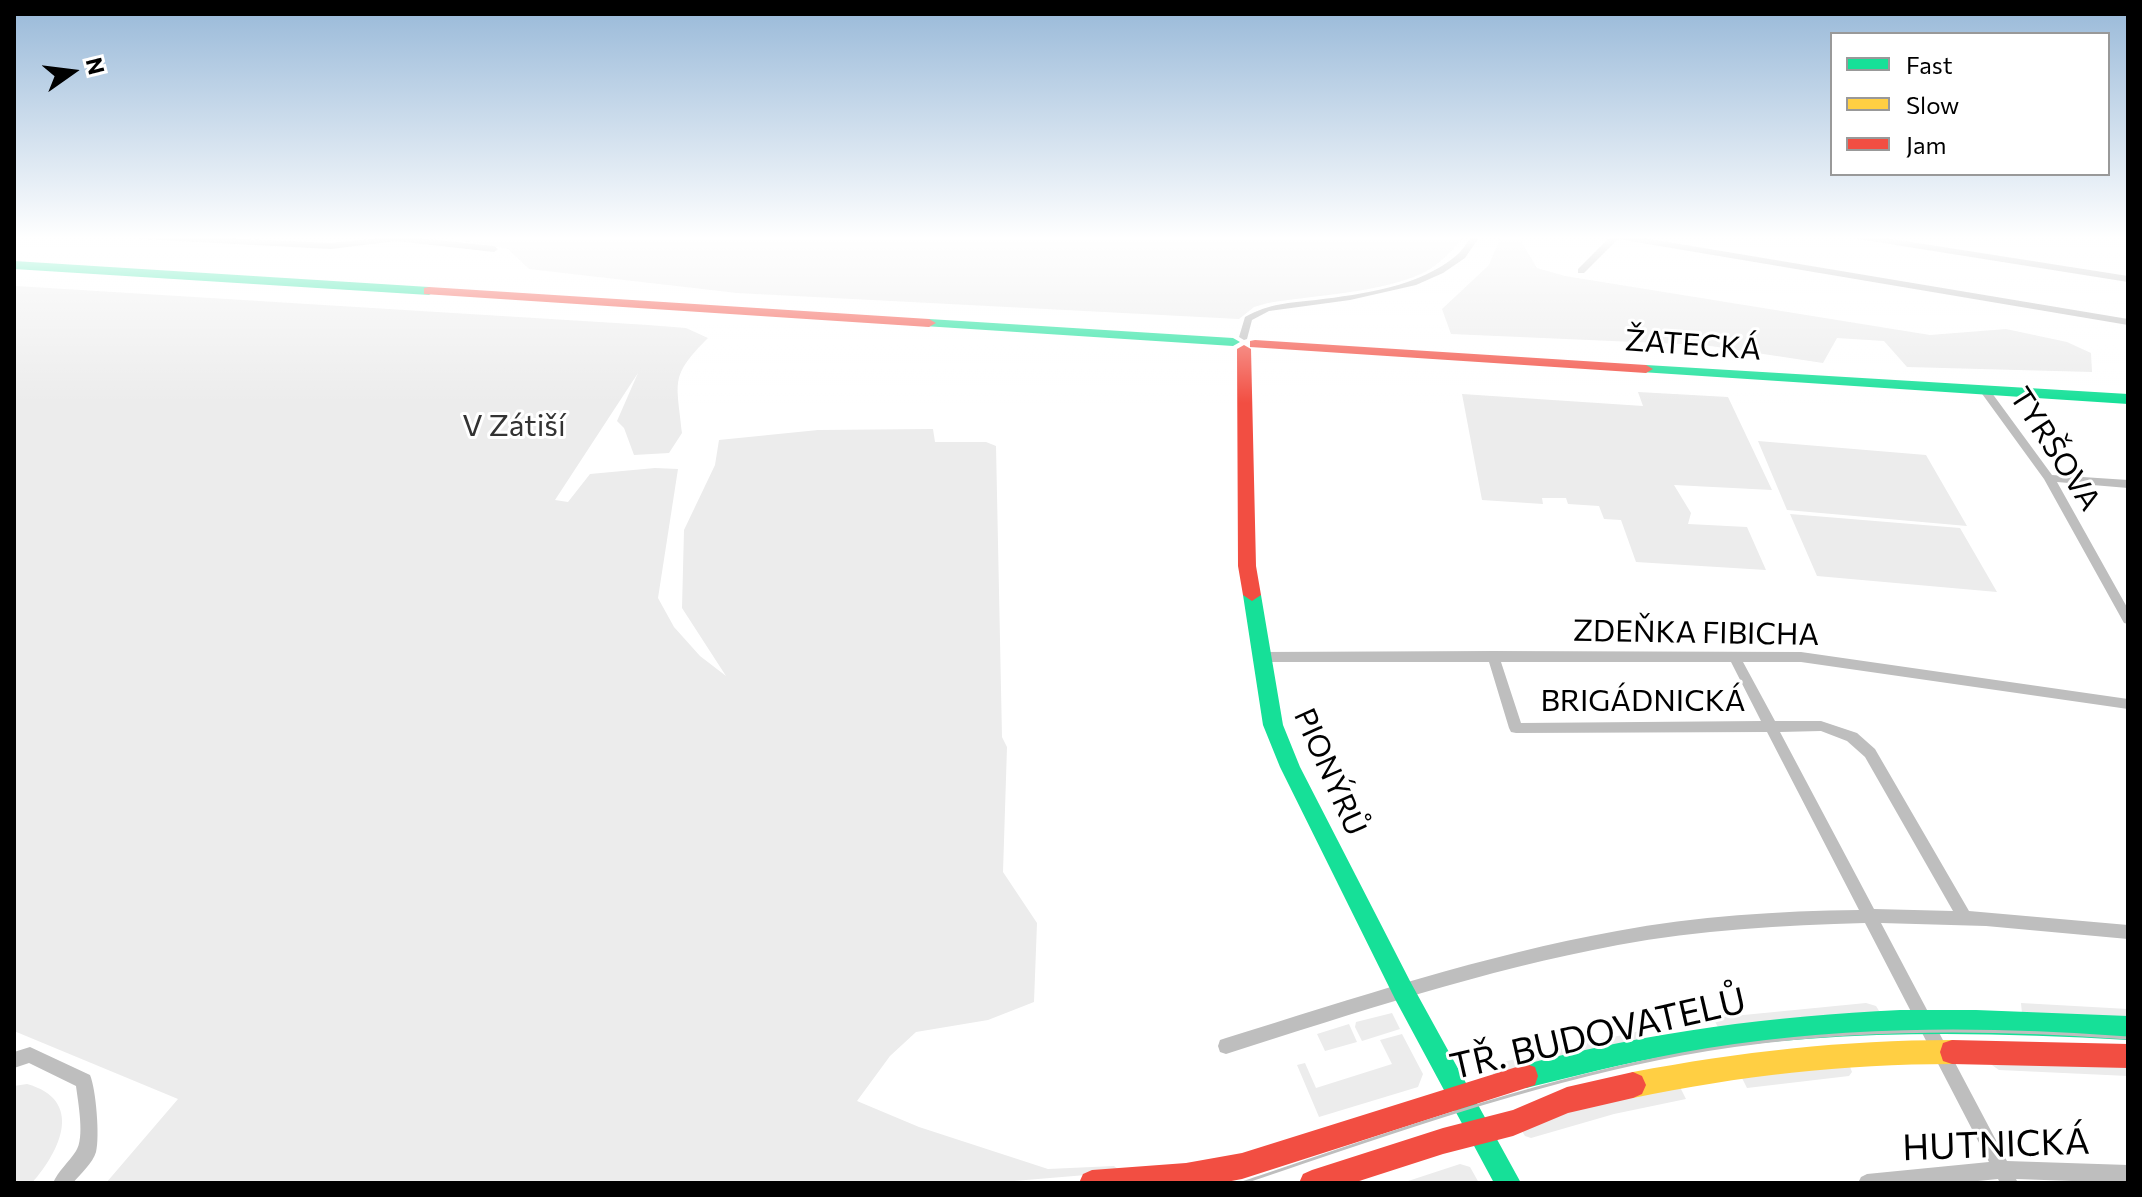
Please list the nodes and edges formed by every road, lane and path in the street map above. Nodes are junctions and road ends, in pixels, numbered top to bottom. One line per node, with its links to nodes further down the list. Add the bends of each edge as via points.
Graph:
1 (438, 292): 5 (street, ŽATECKÁ)
2 (1371, 292): 5 (street, via 1267,309 1248,319)
3 (1949, 292): 4 (street)
4 (2128, 322)
5 (1244, 343): 6 (street, ŽATECKÁ); 13 (street, PIONÝRŮ, via 1247,566)
6 (1985, 391): 7 (street, ŽATECKÁ); 8 (street, TYRŠOVA)
7 (2128, 399)
8 (2049, 478): 9 (street); 10 (street, TYRŠOVA)
9 (2128, 484)
10 (2128, 620)
11 (1493, 656): 12 (street, ZDEŇKA FIBICHA); 13 (street, ZDEŇKA FIBICHA); 15 (street, BRIGÁDNICKÁ, via 1516,728)
12 (1734, 656): 14 (street, ZDEŇKA FIBICHA, via 1801,657); 15 (street)
13 (1261, 657): 19 (street, PIONÝRŮ, via 1273,725 1290,767)
14 (2128, 704)
15 (1771, 727): 16 (street); 17 (street, BRIGÁDNICKÁ, via 1821,726 1852,737 1870,753)
16 (1872, 917): 17 (street); 19 (street, via 1714,925 1575,946); 20 (street)
17 (1965, 918): 18 (street)
18 (2128, 932)
19 (1403, 991): 22 (street); 26 (street, PIONÝRŮ)
20 (1924, 1018): 21 (street, TŘ. BUDOVATELŮ); 23 (street); 26 (street, TŘ. BUDOVATELŮ, via 1789,1025 1545,1071)
21 (2128, 1028)
22 (1226, 1046)
23 (1940, 1052): 24 (street, TŘ. BUDOVATELŮ); 27 (street, TŘ. BUDOVATELŮ, via 1787,1060 1699,1071 1567,1100); 29 (street)
24 (2128, 1056)
25 (14, 1060): 30 (street, via 30,1055 84,1081 88,1150)
26 (1460, 1095): 27 (street, PIONÝRŮ); 31 (street, TŘ. BUDOVATELŮ, via 1240,1167)
27 (1481, 1131): 32 (street, TŘ. BUDOVATELŮ); 33 (street, PIONÝRŮ)
28 (2128, 1174): 29 (street, HUTNICKÁ)
29 (2006, 1177): 34 (street, HUTNICKÁ)
30 (62, 1183)
31 (1092, 1183)
32 (1312, 1183)
33 (1508, 1183)
34 (1867, 1183)

